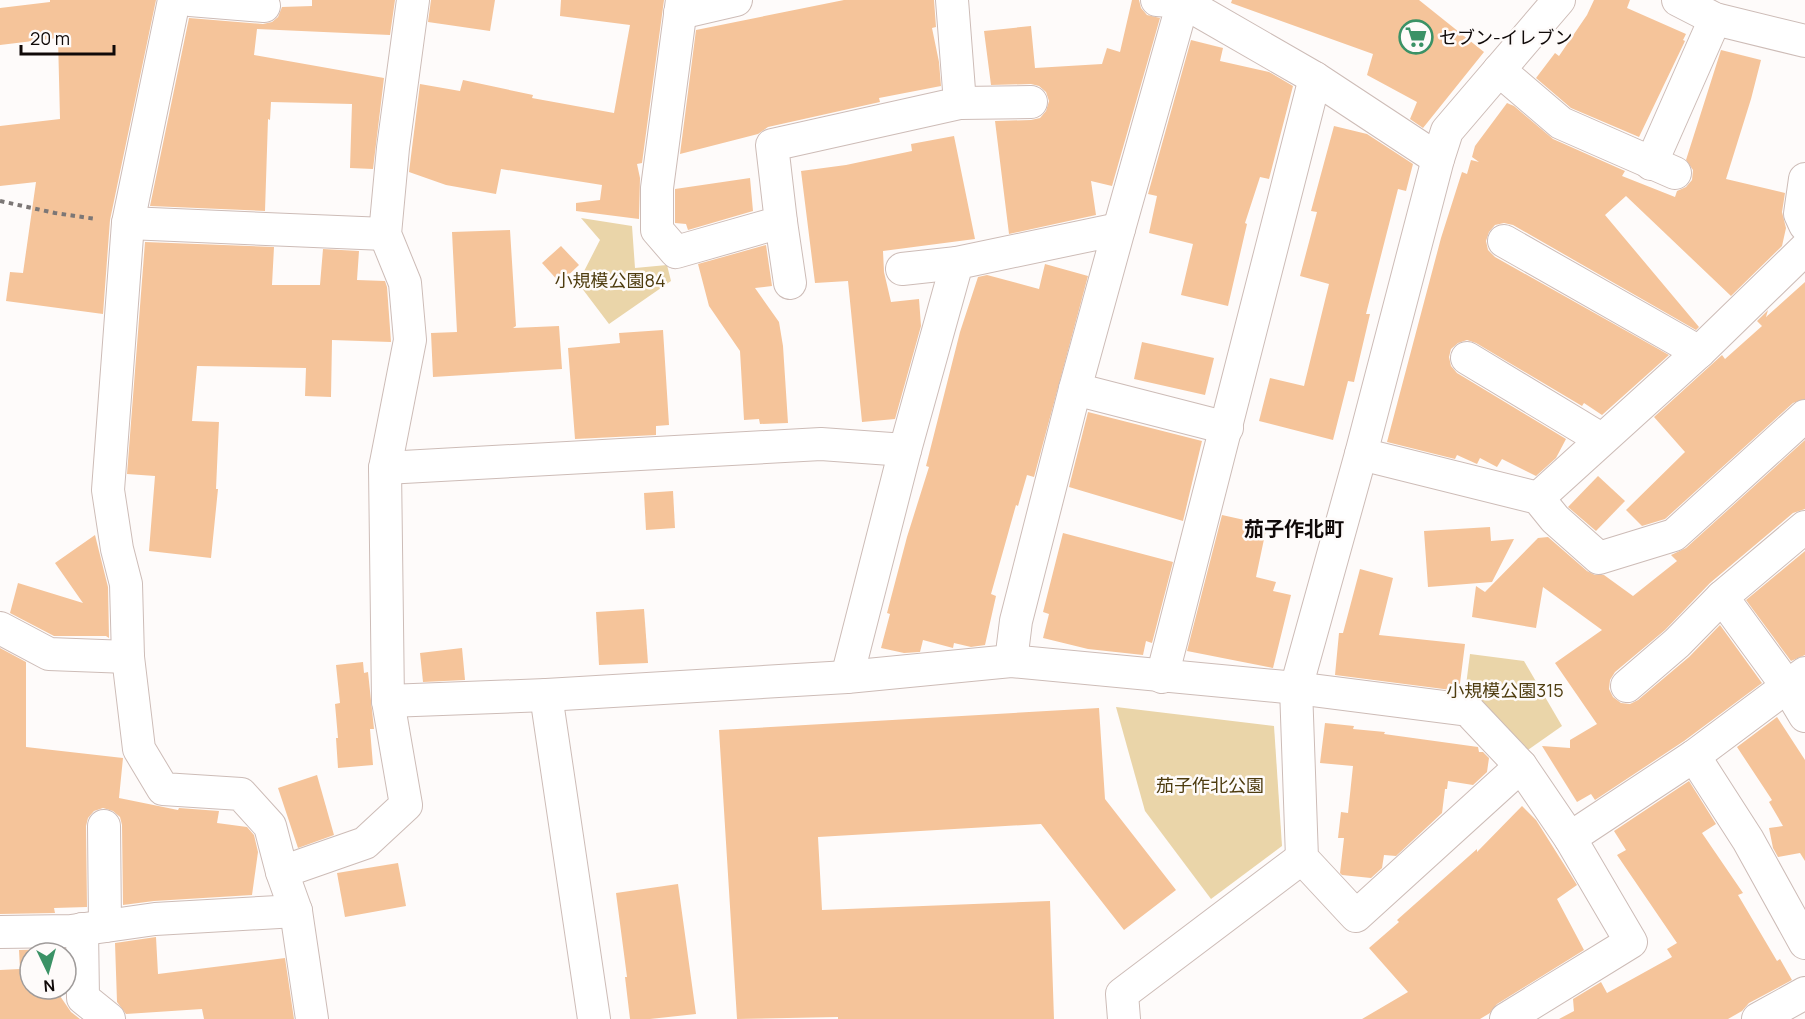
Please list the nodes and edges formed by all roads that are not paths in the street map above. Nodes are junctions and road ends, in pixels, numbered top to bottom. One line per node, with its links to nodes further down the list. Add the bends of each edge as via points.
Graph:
1 (174, 0): 20 (street)
2 (190, 0): 9 (street)
3 (413, 0): 23 (street)
4 (736, 0): 10 (street)
5 (952, 0): 16 (street)
6 (1559, 0): 13 (street)
7 (1678, 0): 11 (street)
8 (1170, 1): 14 (street); 22 (street)
9 (264, 6)
10 (681, 6): 19 (street, via 657,188 657,230 676,252)
11 (1715, 19): 12 (street); 13 (street, via 1663,168 1561,123)
12 (1805, 41)
13 (1499, 70): 17 (street, via 1447,131)
14 (1315, 78): 17 (street); 33 (street)
15 (1031, 102): 16 (street)
16 (960, 103): 19 (street, via 772,145)
17 (1438, 159): 36 (street)
18 (1805, 179): 21 (street, via 1800,214)
19 (781, 222): 28 (street)
20 (128, 223): 23 (street); 42 (street, via 108,490 126,584)
21 (1805, 225)
22 (1119, 230): 26 (street); 31 (street)
23 (385, 234): 37 (street, via 405,283 410,340)
24 (1504, 242): 29 (street)
25 (1805, 249): 29 (street)
26 (957, 263): 27 (street); 35 (street)
27 (902, 269)
28 (790, 283)
29 (1699, 352): 34 (street)
30 (1467, 358): 34 (street)
31 (1075, 389): 33 (street); 43 (street, via 1017,621)
32 (1805, 416): 38 (street, via 1674,536 1599,558 1555,519)
33 (1227, 428): 45 (street)
34 (1601, 439): 38 (street)
35 (905, 450): 37 (street, via 821,444); 44 (street)
36 (1361, 454): 38 (street); 48 (street)
37 (385, 468): 50 (street)
38 (1538, 498)
39 (1805, 527): 40 (street)
40 (1722, 597): 46 (street); 47 (street)
41 (0, 628): 42 (street, via 49,654)
42 (128, 657): 57 (street, via 139,749 163,789 241,794 270,826)
43 (1011, 662): 44 (street); 45 (street)
44 (847, 677): 49 (street)
45 (1162, 677): 48 (street)
46 (1796, 679): 51 (street); 52 (street)
47 (1627, 686)
48 (1296, 688): 53 (street, via 1468,710); 56 (street)
49 (546, 695): 50 (street); 65 (street)
50 (388, 701): 57 (street, via 406,805 364,843)
51 (1805, 716)
52 (1694, 756): 55 (street); 61 (street, via 1748,840)
53 (1521, 766): 55 (street); 56 (street, via 1356,916)
54 (104, 826): 59 (street)
55 (1570, 838): 67 (street, via 1631,942)
56 (1302, 858): 66 (street, via 1122,994)
57 (282, 872): 58 (street)
58 (296, 911): 59 (street, via 155,919); 64 (street)
59 (94, 927): 60 (street); 63 (street, via 83,998)
60 (0, 932)
61 (1805, 943)
62 (1805, 993): 68 (street)
63 (109, 1019)
64 (312, 1019)
65 (594, 1019)
66 (1124, 1019)
67 (1506, 1019)
68 (1758, 1019)

